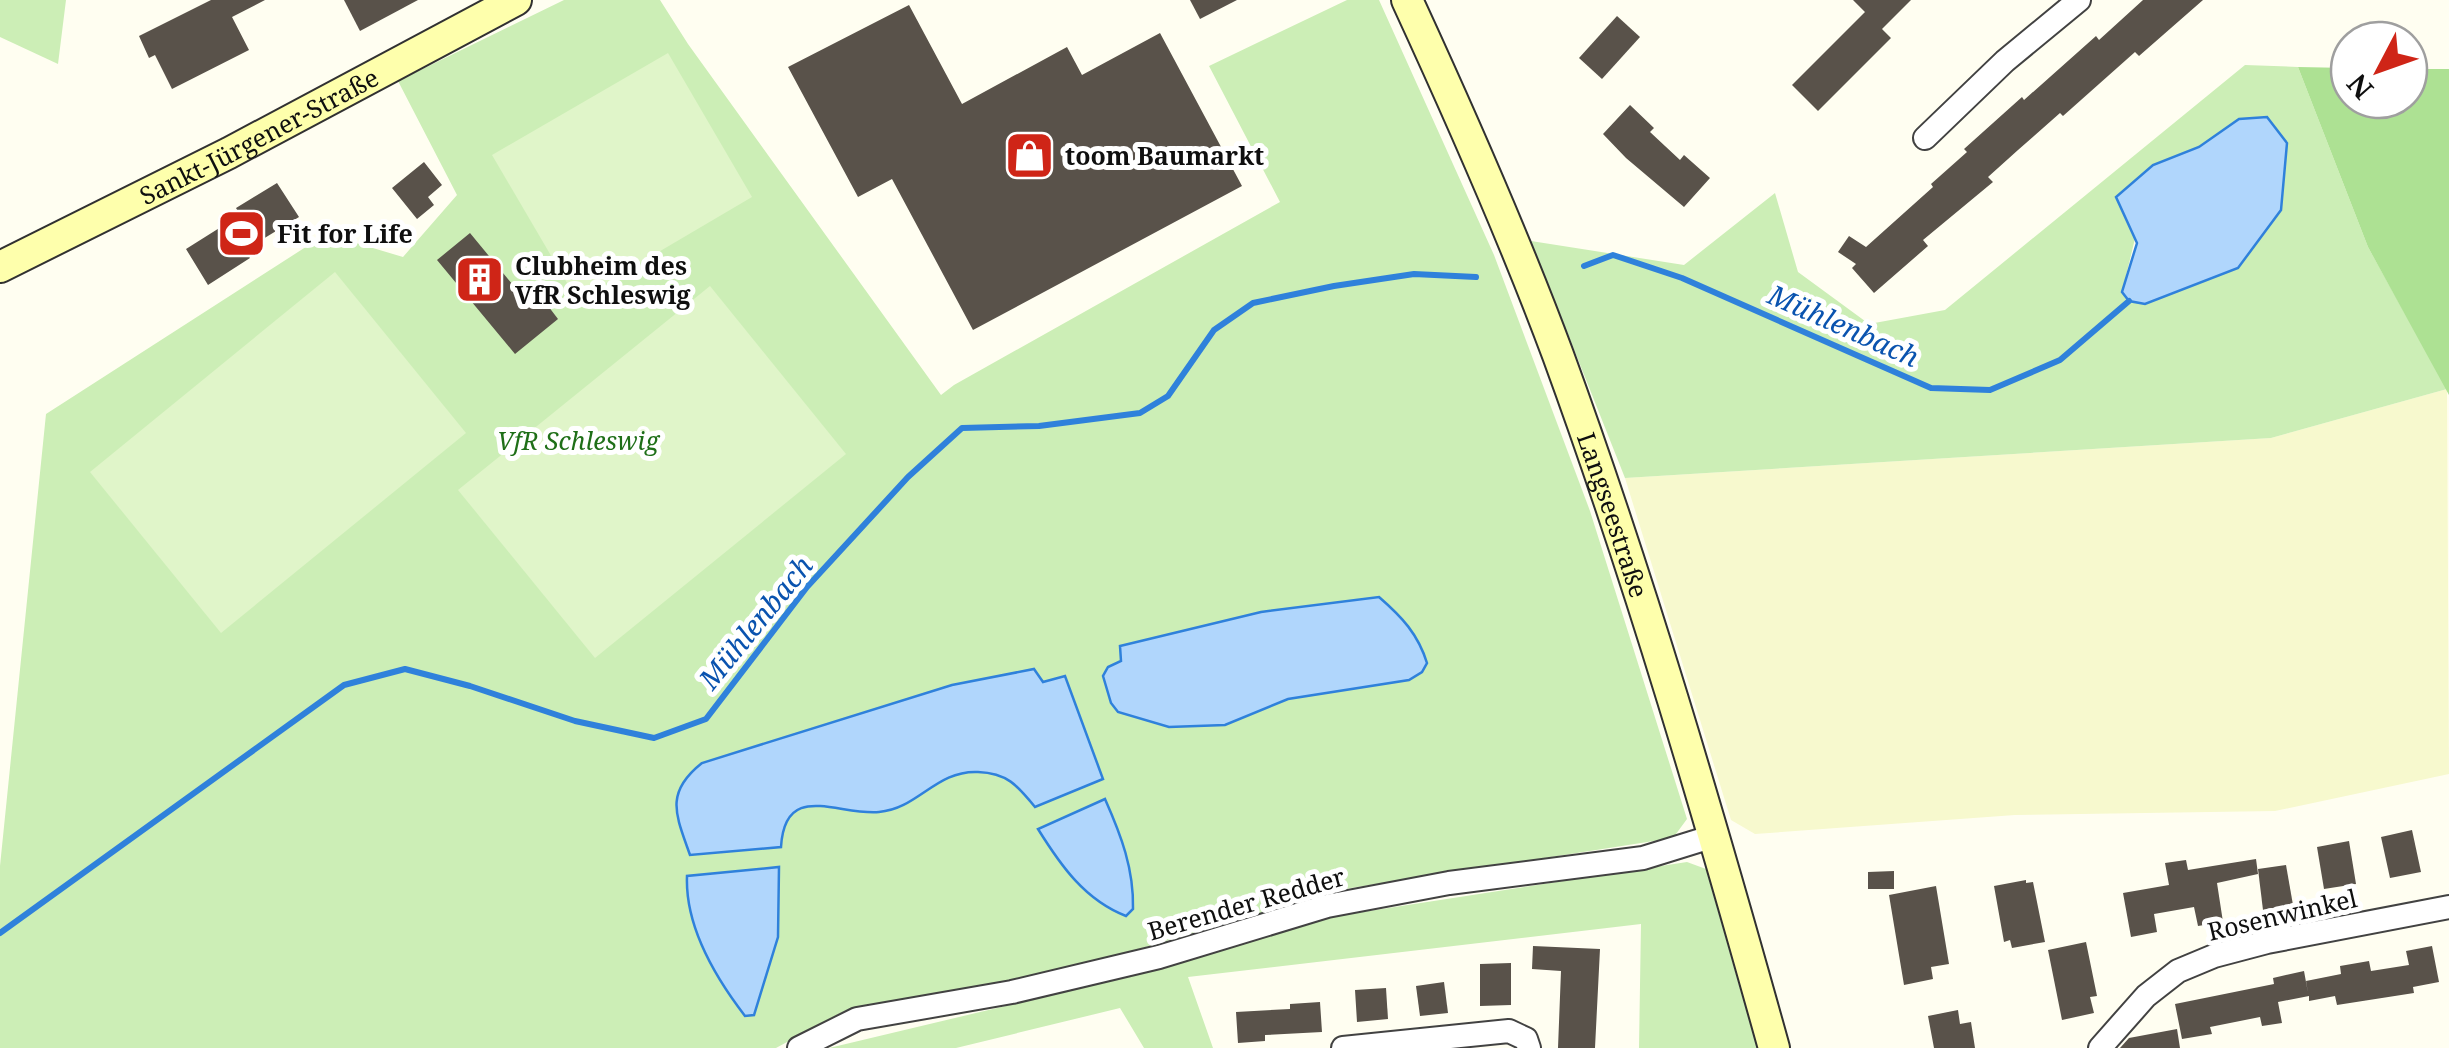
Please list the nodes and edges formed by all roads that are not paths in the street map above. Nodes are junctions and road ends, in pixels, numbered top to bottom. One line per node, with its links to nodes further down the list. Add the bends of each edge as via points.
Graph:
1 (516, 0): 5 (street, Sankt-Jürgener-Straße, via 230,154)
2 (1408, 0): 6 (street, Langseestraße, via 1557,354)
3 (2079, 0): 4 (street)
4 (1925, 138)
5 (0, 267)
6 (1714, 836): 8 (street, Berender Redder, via 1643,858 1327,906 1141,962 857,1019); 11 (street, Langseestraße)
7 (2449, 906): 12 (street, Rosenwinkel, via 2267,942 2178,970)
8 (800, 1048)
9 (1343, 1048): 10 (street, via 1509,1031)
10 (1529, 1048)
11 (1774, 1048)
12 (2100, 1048)

